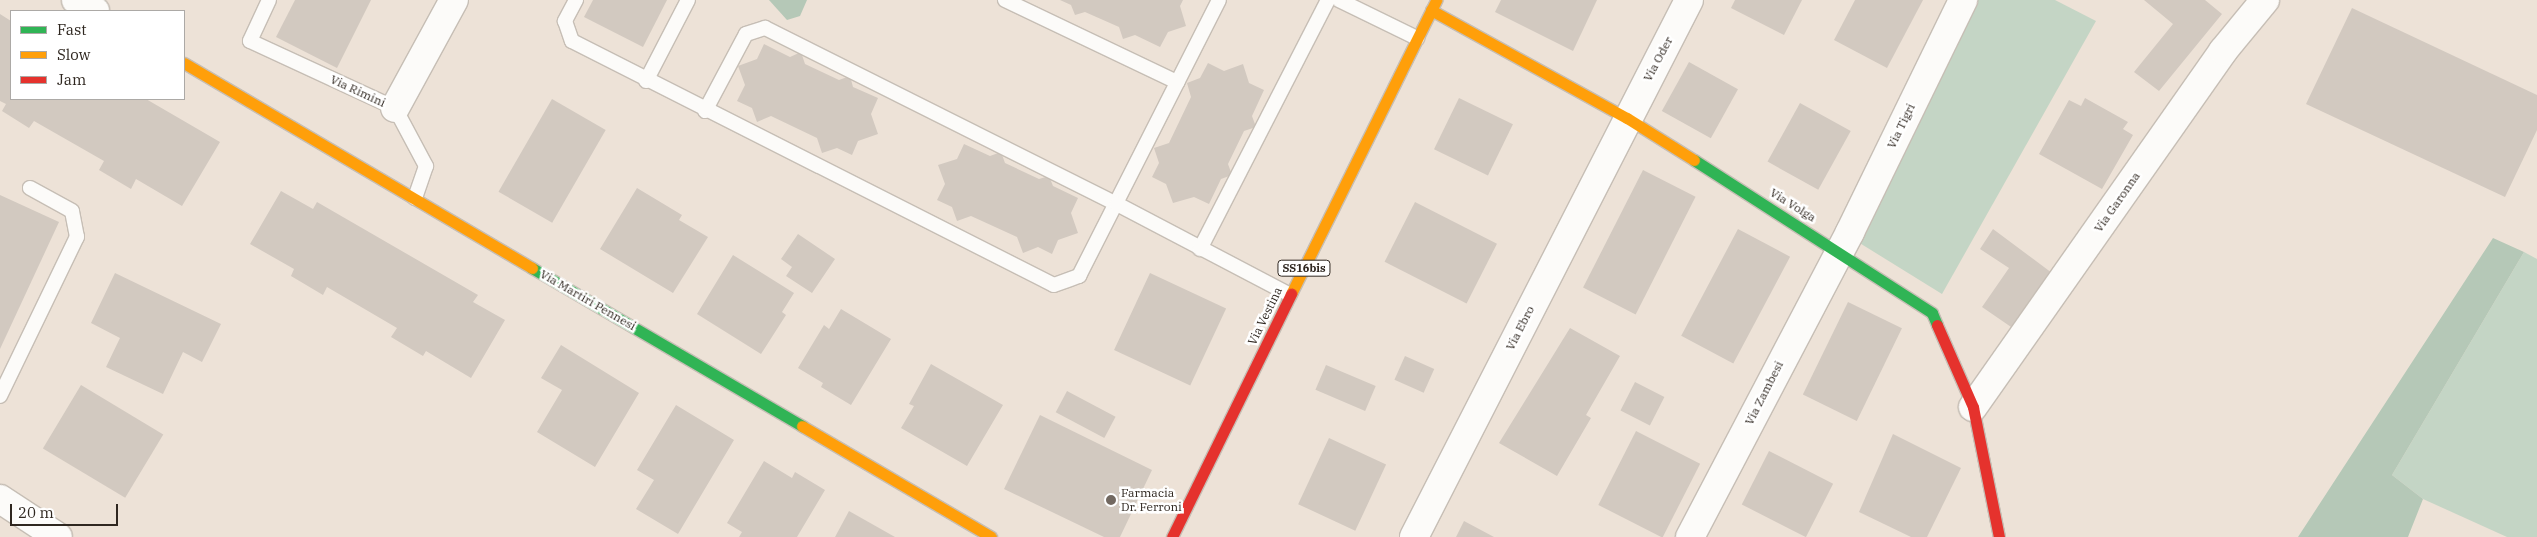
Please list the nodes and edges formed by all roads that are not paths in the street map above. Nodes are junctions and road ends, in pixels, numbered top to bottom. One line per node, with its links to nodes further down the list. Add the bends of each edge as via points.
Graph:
1 (76, 0): 14 (street)
2 (269, 0): 19 (lane, Via Rimini, via 250,41)
3 (454, 0): 19 (street, Via Rimini)
4 (576, 0): 17 (lane, via 565,21 572,41)
5 (688, 0): 17 (lane)
6 (1005, 0): 18 (lane)
7 (1219, 0): 18 (lane)
8 (1328, 0): 25 (lane)
9 (1339, 0): 15 (lane)
10 (1689, 0): 21 (street, Via Oder)
11 (1963, 0): 26 (street, Via Tigri)
12 (2265, 0): 29 (street, Via Garonna, via 2223,51)
13 (1434, 5): 15 (street, Via Vestina / SS16bis); 21 (street, Via Volga)
14 (93, 10)
15 (1417, 38): 27 (street, Via Vestina / SS16bis)
16 (185, 64): 23 (street, Via Martiri Pennesi)
17 (646, 80): 20 (lane)
18 (1177, 82): 24 (lane)
19 (395, 108): 23 (lane, via 426,166)
20 (705, 111): 24 (lane, via 1054,285 1079,276); 24 (lane, via 746,34 765,28)
21 (1626, 118): 26 (street, Via Volga); 35 (street, Via Ebro)
22 (30, 188): 28 (lane, via 72,211 77,236)
23 (415, 198): 33 (street, Via Martiri Pennesi)
24 (1118, 204): 25 (lane)
25 (1200, 248): 27 (lane)
26 (1840, 251): 29 (street, Via Volga, via 1932,313); 36 (street, Via Zambesi)
27 (1290, 295): 34 (street, Via Vestina / SS16bis)
28 (0, 396)
29 (1973, 407): 31 (street, Via Volga)
30 (0, 500): 32 (street)
31 (1994, 533)
32 (58, 537)
33 (991, 537)
34 (1172, 537)
35 (1414, 537)
36 (1690, 537)

